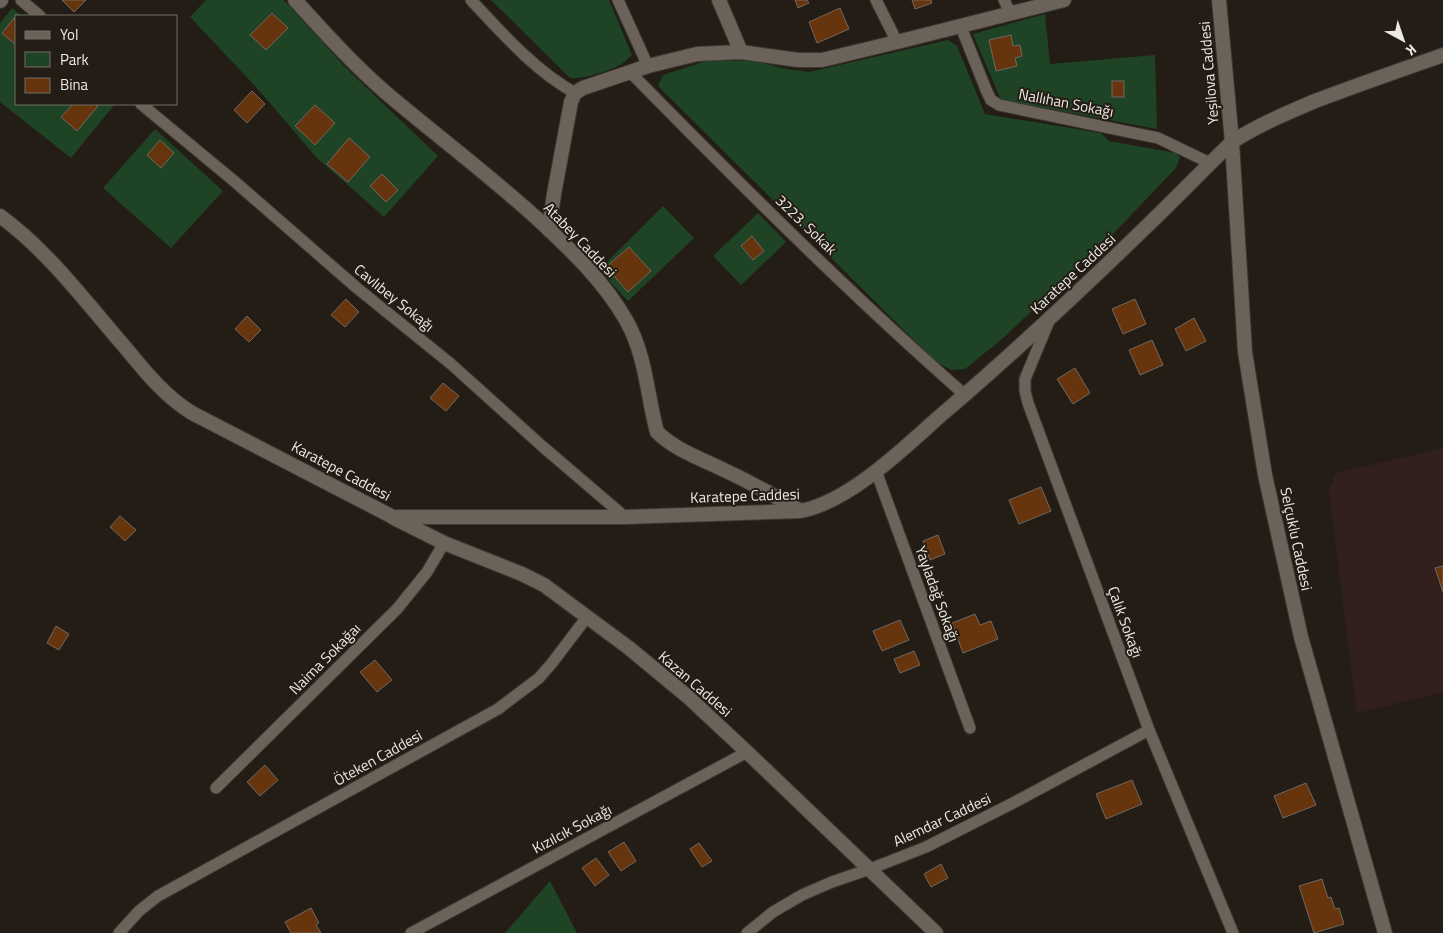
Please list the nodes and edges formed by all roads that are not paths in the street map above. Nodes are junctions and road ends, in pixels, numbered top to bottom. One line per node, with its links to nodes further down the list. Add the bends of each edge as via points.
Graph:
1 (21, 0): 11 (street)
2 (295, 0): 23 (street, Atabey Caddesi, via 384,91)
3 (471, 0): 18 (street, via 531,62)
4 (618, 0): 16 (street)
5 (720, 0): 14 (street)
6 (876, 0): 13 (street)
7 (1004, 0): 10 (street)
8 (1064, 0): 10 (street)
9 (1219, 0): 20 (street, Yeşilova Caddesi)
10 (1011, 14): 12 (street)
11 (39, 15)
12 (961, 27): 13 (street); 21 (street, Nallıhan Sokağı, via 986,92 999,105 1158,138)
13 (897, 42): 14 (street, via 822,60)
14 (741, 52): 16 (street, via 697,54)
15 (1443, 55): 20 (street, Karatepe Caddesi, via 1298,108)
16 (648, 66): 17 (street)
17 (630, 72): 18 (street, via 594,83); 25 (street, 3223. Sokak, via 858,298)
18 (575, 94): 23 (street, via 559,162)
19 (143, 105): 29 (street, Cavlıbey Sokağı, via 451,364)
20 (1232, 142): 21 (street, Karatepe Caddesi); 42 (street, Selçuklu Caddesi, via 1245,352 1265,476 1301,636)
21 (1210, 163): 24 (street, Karatepe Caddesi)
22 (0, 216): 28 (street, Karatepe Caddesi, via 43,254 174,401)
23 (549, 230): 27 (street, Atabey Caddesi, via 599,281 627,321 639,347 657,432 678,447)
24 (1050, 317): 25 (street, Karatepe Caddesi); 33 (street, Çalık Sokağı, via 1028,369 1025,391)
25 (965, 396): 26 (street, Karatepe Caddesi)
26 (876, 471): 27 (street, Karatepe Caddesi, via 829,501); 32 (street, Yayladağ Sokağı)
27 (801, 511): 29 (street, Karatepe Caddesi)
28 (393, 517): 29 (street, Karatepe Caddesi); 30 (street, Kazan Caddesi)
29 (625, 517)
30 (444, 544): 31 (street, Kazan Caddesi, via 544,585); 35 (street, Naima Sokağaı, via 428,572 397,609)
31 (587, 617): 34 (street, Kazan Caddesi, via 687,696); 37 (street, Öteken Caddesi, via 539,678 498,709 158,896)
32 (970, 728)
33 (1148, 730): 36 (street, Alemdar Caddesi, via 926,847); 41 (street, Çalık Sokağı)
34 (747, 752): 36 (street, Kazan Caddesi); 38 (street, Kızılcık Sokağı)
35 (216, 788)
36 (870, 869): 39 (street, Alemdar Caddesi, via 802,895); 40 (street, Kazan Caddesi)
37 (119, 933)
38 (412, 933)
39 (747, 933)
40 (936, 933)
41 (1233, 933)
42 (1385, 933)

